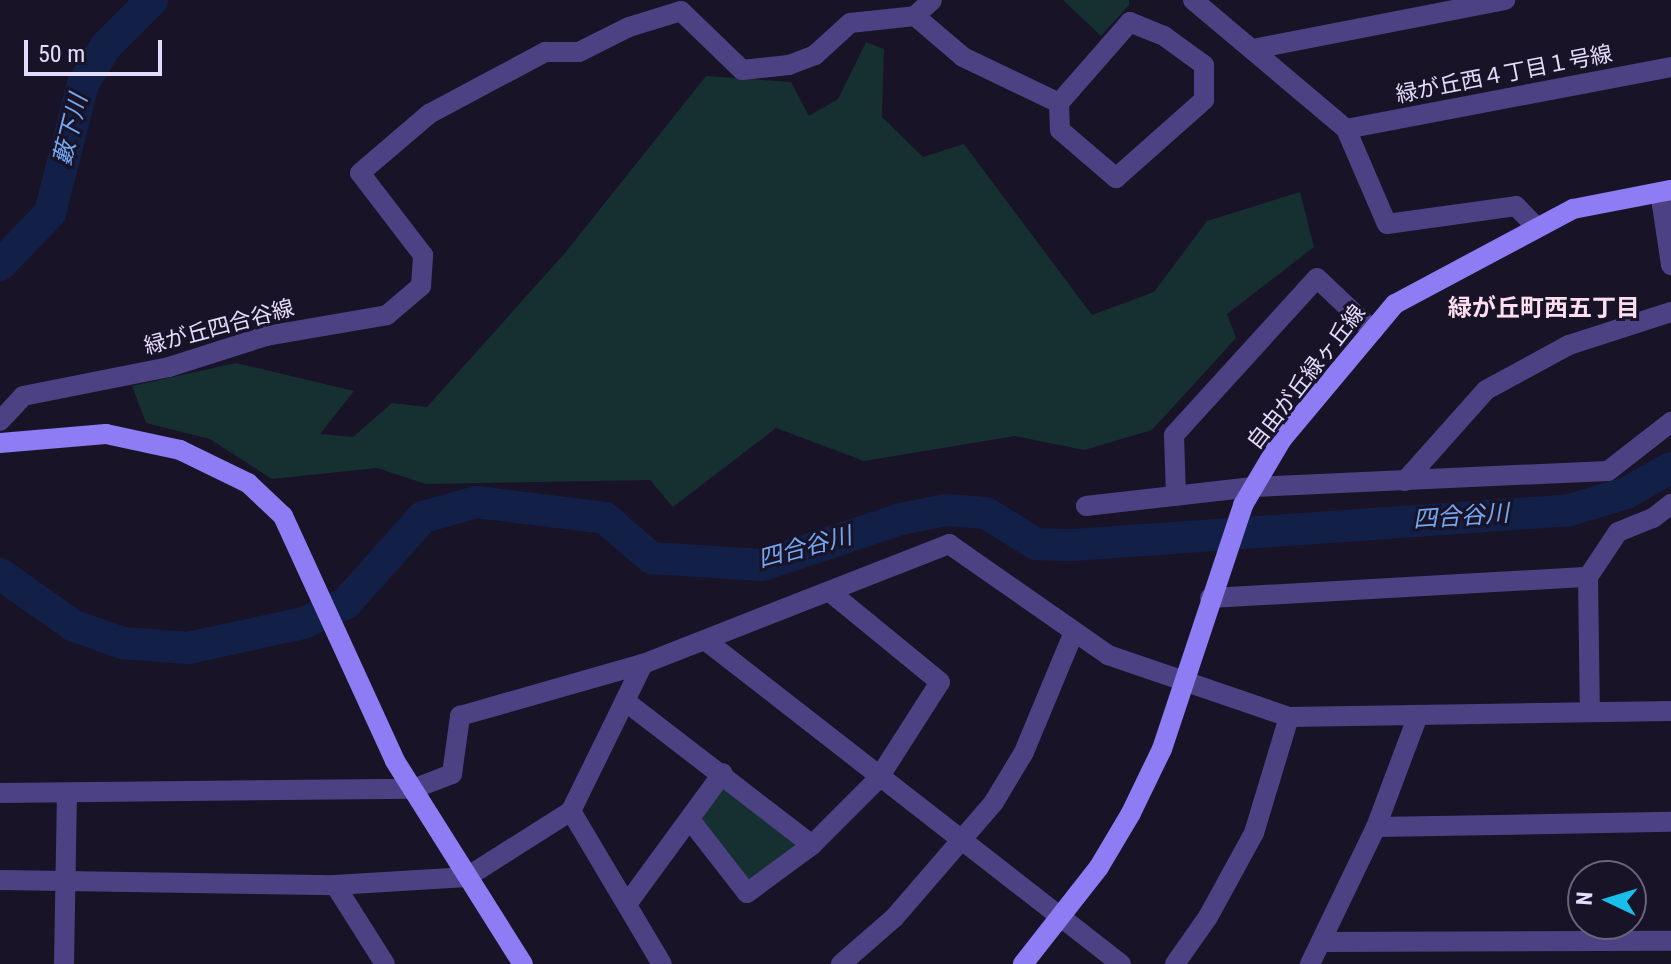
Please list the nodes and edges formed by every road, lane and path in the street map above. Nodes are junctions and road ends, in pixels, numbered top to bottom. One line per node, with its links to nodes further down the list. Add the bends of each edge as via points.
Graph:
1 (932, 0): 5 (street)
2 (1193, 0): 6 (street)
3 (1505, 0): 4 (street)
4 (1457, 4): 6 (street)
5 (915, 16): 8 (street, via 963,57); 15 (street, 緑が丘四合谷線, via 850,23 815,55 789,65 742,70 681,11 629,27 579,52 545,52 429,114 360,173 423,255 421,286 387,315 266,336 169,367 23,396)
6 (1253, 49): 9 (street)
7 (1671, 67): 9 (street, 緑が丘西４丁目１号線)
8 (1059, 103): 8 (street, via 1060,130 1116,178 1204,100 1204,65 1164,36 1130,22)
9 (1346, 129): 11 (street, via 1387,224 1516,206)
10 (1665, 191): 11 (street, 自由が丘緑ヶ丘線, via 1573,209); 12 (street)
11 (1537, 228): 14 (street, 自由が丘緑ヶ丘線, via 1395,304)
12 (1671, 265)
13 (1671, 312): 18 (street, via 1569,345 1486,390)
14 (1373, 331): 19 (street, via 1317,278 1174,435); 20 (street, 自由が丘緑ヶ丘線, via 1282,439)
15 (0, 421)
16 (1671, 422): 18 (street, via 1608,471)
17 (0, 443): 37 (street, via 106,434 194,456 248,483 283,516)
18 (1405, 481): 20 (street)
19 (1176, 496): 20 (street); 22 (street)
20 (1248, 496): 25 (street, 自由が丘緑ヶ丘線)
21 (1671, 504): 23 (street, via 1618,532)
22 (1086, 506)
23 (1588, 577): 25 (street); 32 (street)
24 (830, 592): 26 (street, via 949,544); 27 (street); 36 (street, via 940,682)
25 (1210, 598): 29 (street, 自由が丘緑ヶ丘線)
26 (1074, 632): 29 (street, via 1108,655); 44 (street, via 1024,752)
27 (705, 640): 28 (street); 36 (street)
28 (643, 664): 30 (street); 37 (street, via 460,716 452,774)
29 (1186, 679): 34 (street); 51 (street, 自由が丘緑ヶ丘線, via 1162,749 1131,813)
30 (625, 701): 35 (street); 40 (street)
31 (1671, 711): 32 (street)
32 (1590, 712): 33 (street)
33 (1418, 715): 34 (street); 43 (street)
34 (1289, 717): 61 (street, via 1254,833)
35 (723, 773): 41 (street); 45 (street)
36 (878, 779): 44 (street); 45 (street)
37 (413, 789): 39 (street); 46 (street)
38 (0, 793): 39 (street)
39 (67, 795): 48 (street)
40 (571, 811): 46 (street); 50 (street)
41 (691, 821): 45 (street, via 747,893); 50 (street)
42 (1671, 822): 43 (street)
43 (1376, 827): 53 (street)
44 (965, 841): 51 (street); 58 (street, via 894,918)
45 (812, 845)
46 (467, 877): 49 (street); 56 (street)
47 (0, 880): 48 (street)
48 (65, 882): 49 (street); 54 (street)
49 (335, 885): 55 (street)
50 (627, 904): 57 (street)
51 (1062, 919): 59 (street, 自由が丘緑ヶ丘線); 60 (street)
52 (1671, 941): 53 (street)
53 (1323, 942): 62 (street)
54 (64, 964)
55 (385, 964)
56 (523, 964)
57 (662, 964)
58 (841, 964)
59 (1023, 964)
60 (1121, 964)
61 (1175, 964)
62 (1310, 964)

